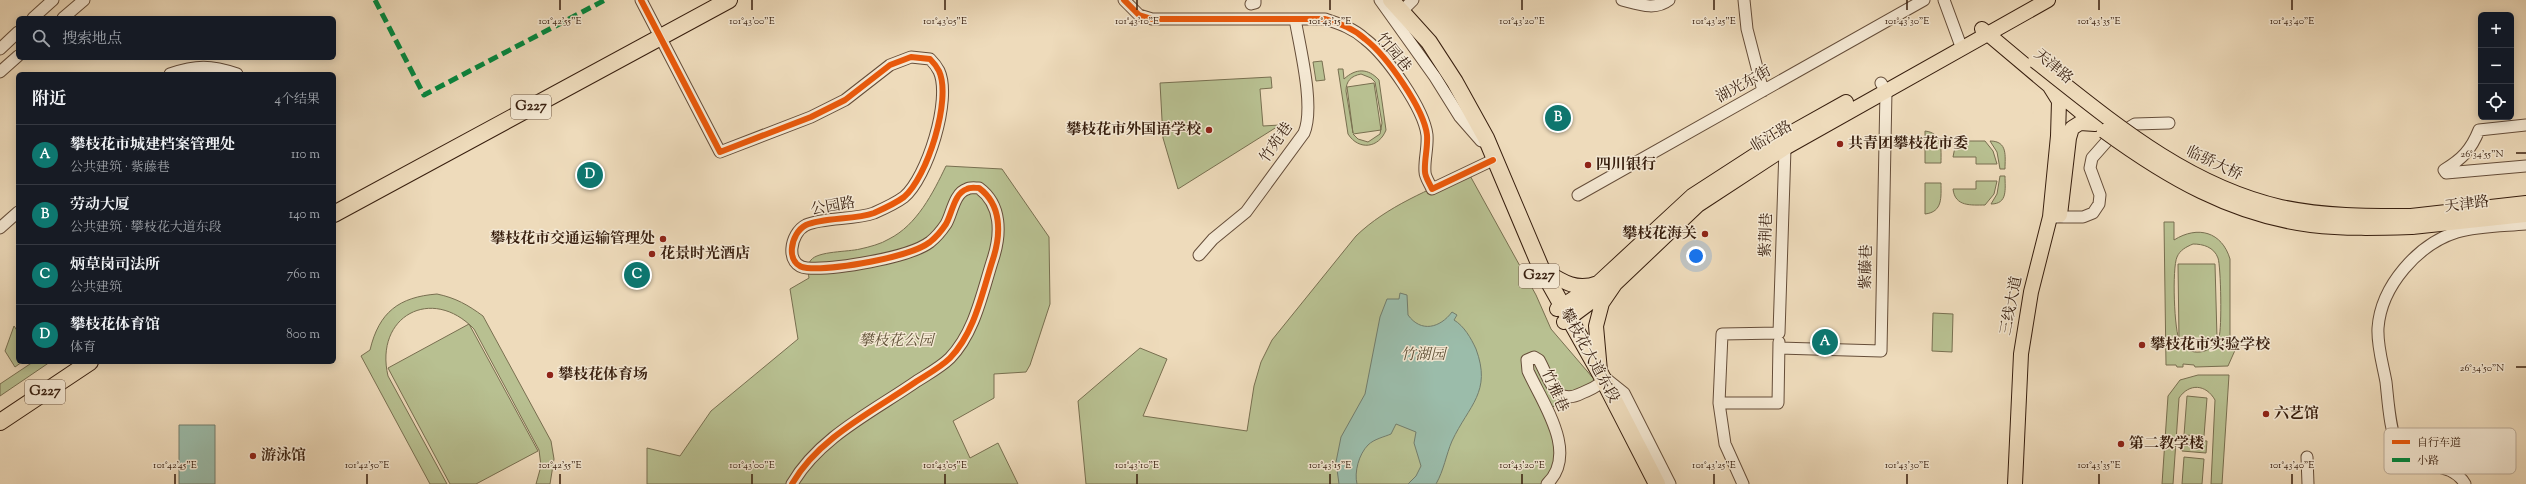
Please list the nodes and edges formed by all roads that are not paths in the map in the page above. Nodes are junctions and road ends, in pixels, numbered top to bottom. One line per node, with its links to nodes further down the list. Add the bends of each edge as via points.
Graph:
1 (53, 0): 18 (street)
2 (84, 0): 19 (street)
3 (641, 0): 22 (street)
4 (709, 0): 22 (highway, G227)
5 (729, 0): 22 (highway, G227)
6 (1124, 0): 20 (street, 竹园巷, via 1139,16 1152,19)
7 (1380, 0): 38 (street, G227, via 1432,72 1460,117)
8 (1384, 0): 38 (highway, 攀枝花大道东段 / G227, via 1425,45)
9 (1391, 0): 38 (highway, 攀枝花大道东段 / G227, via 1429,42 1455,82)
10 (1622, 0): 11 (street, via 1648,6 1663,4)
11 (1669, 0)
12 (1744, 0): 32 (street, via 1747,29)
13 (1924, 0): 32 (street, 湖光东街)
14 (1944, 0): 24 (street)
15 (2030, 0): 21 (main road, 临江路)
16 (2048, 0): 21 (main road, 临江路)
17 (1405, 2): 38 (street, G227, via 1461,79)
18 (36, 16)
19 (65, 16)
20 (1295, 19): 40 (street, 竹园巷, via 1325,19 1347,26 1366,39 1385,60 1402,83 1423,121 1427,136 1425,173 1432,189); 52 (street, 竹苑巷, via 1308,100 1308,123 1304,133 1246,212)
21 (1988, 29): 24 (main road, 临江路); 30 (main road, 天津路); 33 (main road, 临骄大桥, bridge, via 2035,61)
22 (658, 32): 44 (highway, G227); 45 (highway, G227); 69 (street, 公园路, via 720,152 811,117 845,100 890,65 911,57 930,59 939,71 942,91 939,123 922,172 904,197 874,213 806,225 794,235 791,247 793,258 803,268 831,268 905,254 929,242 946,225 957,198 966,189 979,188 989,195 996,212 999,230 987,278 971,329 950,359 827,443 801,468)
23 (16, 34): 25 (street)
24 (1960, 45): 31 (main road, 临江路)
25 (0, 49)
26 (16, 58): 27 (street)
27 (0, 72)
28 (176, 72): 29 (street, via 190,67 217,67)
29 (231, 72)
30 (2048, 85): 33 (main road, 天津路); 37 (main road, via 2058,101)
31 (1884, 87): 39 (main road, 临江路); 58 (street, 紫藤巷, via 1881,351)
32 (1764, 91): 42 (street, 湖光东街)
33 (2081, 104): 36 (main road, 天津路); 37 (main road, via 2063,117); 49 (main road, 临骄大桥, bridge, via 2164,158 2220,187 2250,198 2281,207 2313,212)
34 (2169, 123): 48 (street, via 2135,124 2098,149 2092,158 2090,168 2100,195 2099,204 2093,213 2083,217)
35 (2526, 125): 41 (street, via 2479,130 2463,159 2444,170 2446,173)
36 (2099, 127): 37 (main road, via 2084,122 2076,125); 49 (main road, 临骄大桥, bridge, via 2158,169 2186,185 2247,211 2312,225)
37 (2063, 137): 48 (main road, 三线大道)
38 (1483, 140): 40 (highway, 攀枝花大道东段 / G227)
39 (1782, 144): 54 (main road, 临江路, via 1692,196); 55 (main road, 临江路, via 1698,205); 57 (street, 紫荆巷)
40 (1491, 161): 53 (highway, 攀枝花大道东段 / G227); 56 (highway, 攀枝花大道东段 / G227, via 1536,270)
41 (2526, 166)
42 (1578, 195)
43 (2526, 203): 49 (main road)
44 (336, 204)
45 (336, 213)
46 (16, 214): 51 (street)
47 (2526, 215): 49 (main road, 天津路)
48 (2055, 217): 65 (main road, 三线大道, via 2025,322 2021,354)
49 (2411, 221)
50 (2526, 224): 66 (street, via 2459,232 2430,244 2413,258 2399,276 2380,317 2378,336)
51 (0, 228)
52 (1199, 255)
53 (1540, 268): 54 (main road, via 1570,286 1589,286); 56 (highway, 攀枝花大道东段 / G227)
54 (1598, 283): 56 (main road, 临江路)
55 (1615, 284): 56 (main road); 61 (main road, 临江路, via 1598,314 1596,338)
56 (1563, 314): 61 (highway, 攀枝花大道东段 / G227)
57 (1779, 333): 58 (street, 紫荆巷); 62 (street, via 1722,334)
58 (1779, 348): 62 (street, 紫荆巷, via 1778,403)
59 (74, 364): 63 (highway, G227)
60 (87, 364): 64 (highway, G227)
61 (1601, 380): 70 (street, 竹雅巷, via 1573,398 1566,399 1558,395 1539,360 1534,357 1527,360 1528,371 1560,442 1562,456 1559,468); 71 (highway, 攀枝花大道东段 / G227); 72 (highway, 攀枝花大道东段 / G227); 73 (street, via 1624,393)
62 (1719, 403): 74 (street, via 1725,444)
63 (0, 413)
64 (0, 422)
65 (2023, 426): 75 (main road, 三线大道); 76 (main road, 三线大道)
66 (2394, 428)
67 (2307, 457): 77 (street)
68 (2457, 474): 78 (street)
69 (792, 484)
70 (1547, 484)
71 (1649, 484)
72 (1657, 484)
73 (1670, 484)
74 (1743, 484)
75 (2015, 484)
76 (2024, 484)
77 (2308, 484)
78 (2465, 484)

